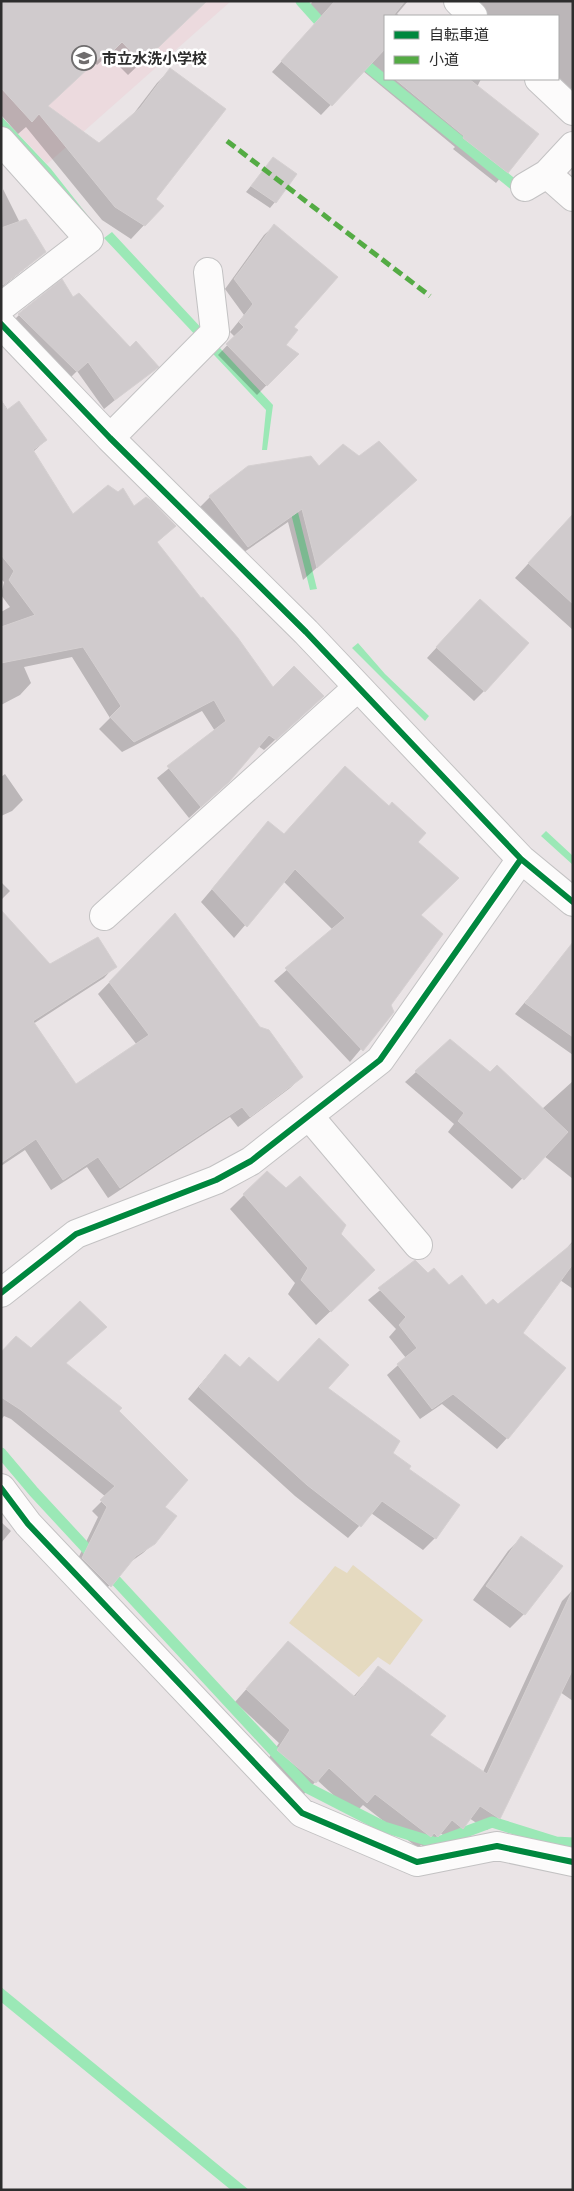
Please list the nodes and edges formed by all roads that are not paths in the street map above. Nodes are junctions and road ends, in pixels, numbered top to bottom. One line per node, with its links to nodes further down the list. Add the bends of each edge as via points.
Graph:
1 (458, 1): 2 (street)
2 (473, 15)
3 (540, 80): 4 (street)
4 (573, 110)
5 (1, 140): 9 (street, via 89,239)
6 (573, 146): 7 (street, via 536,181)
7 (573, 197)
8 (208, 272): 11 (street, via 215,332)
9 (1, 308)
10 (1, 324): 11 (street)
11 (110, 438): 12 (street, via 306,632)
12 (357, 688): 13 (street); 15 (street)
13 (521, 859): 14 (street); 16 (street, via 380,1060)
14 (573, 902)
15 (104, 916)
16 (309, 1116): 17 (street); 18 (street, via 251,1161 216,1180 76,1234)
17 (418, 1245)
18 (1, 1293)
19 (1, 1488): 20 (street, via 28,1524 302,1813 418,1862 497,1846)
20 (573, 1862)

